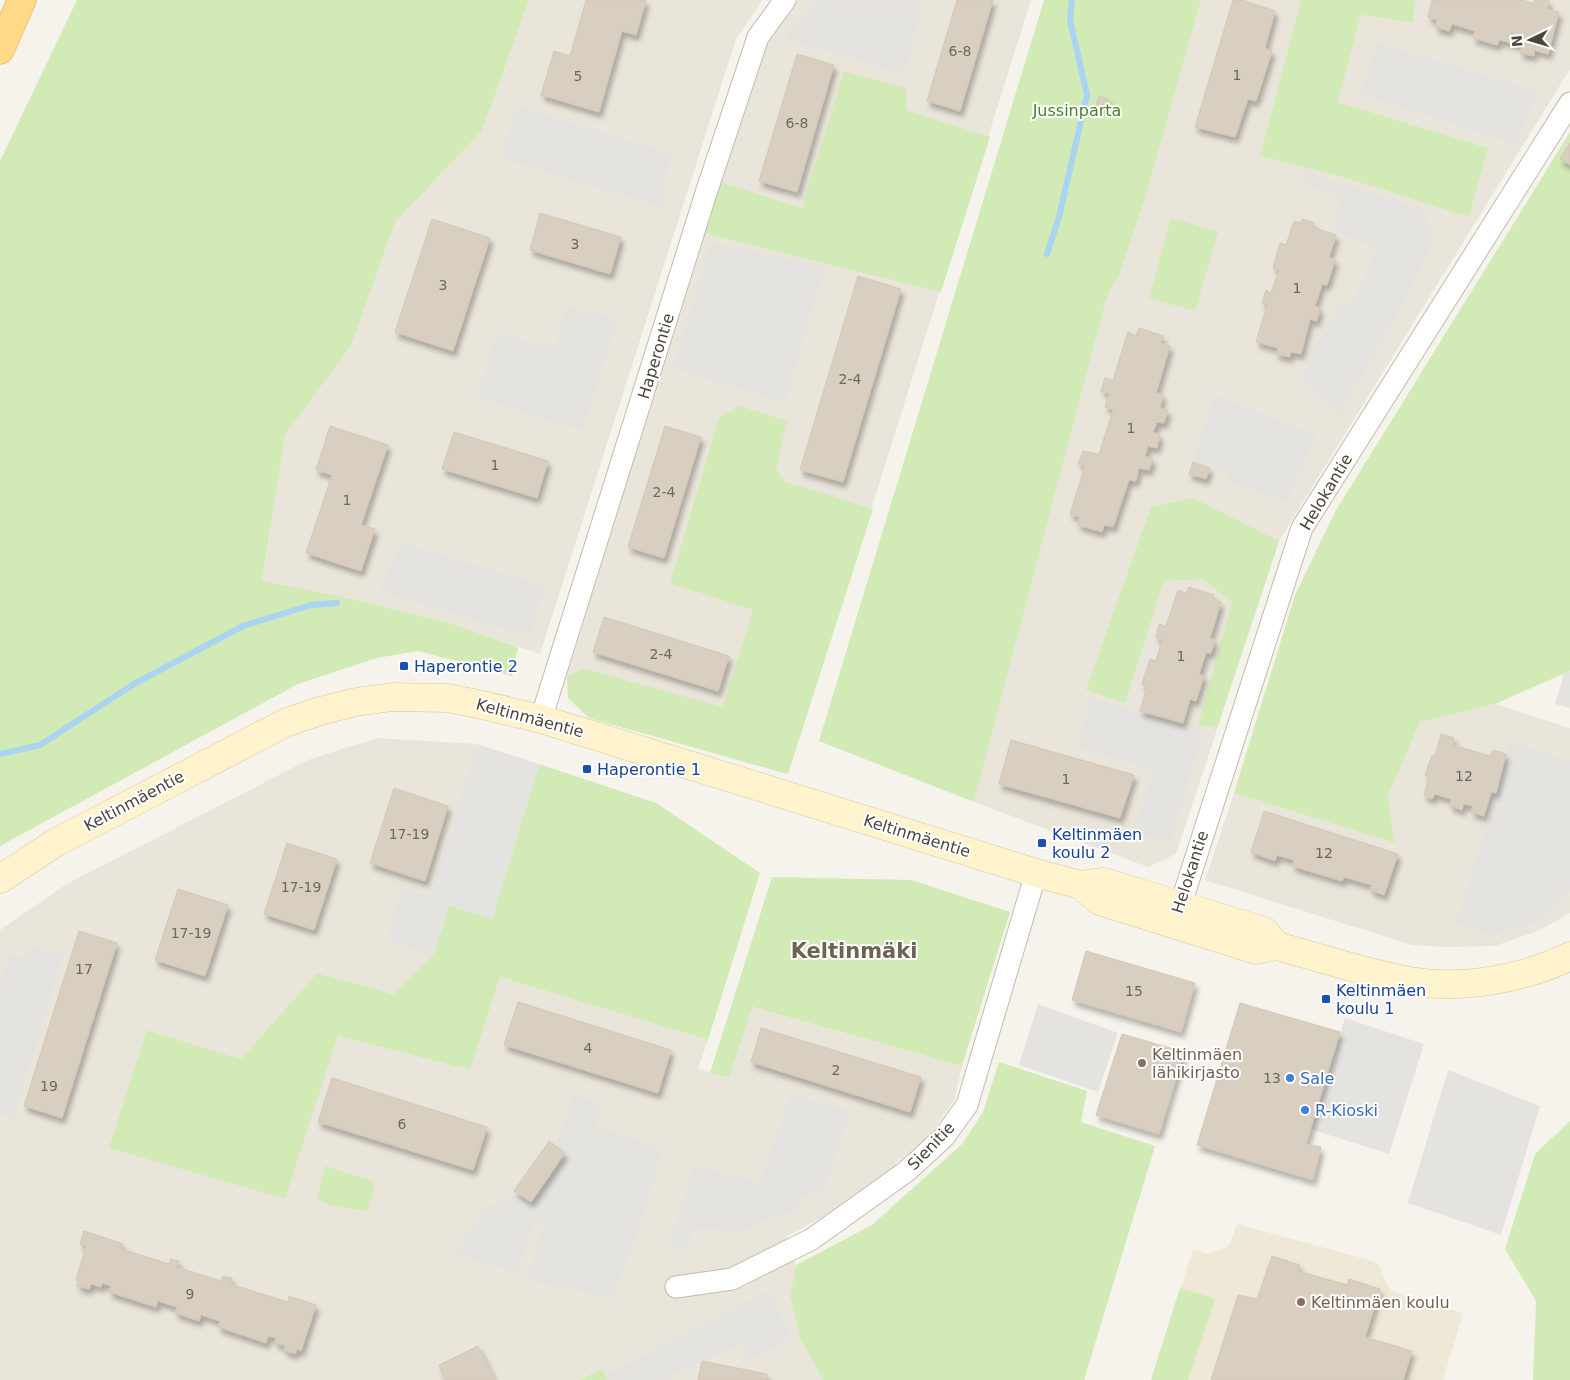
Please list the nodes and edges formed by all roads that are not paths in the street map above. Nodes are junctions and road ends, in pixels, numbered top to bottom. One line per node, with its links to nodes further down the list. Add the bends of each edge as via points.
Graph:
1 (22, 0): 3 (highway)
2 (785, 0): 5 (street, Haperontie, via 758,37)
3 (0, 50)
4 (1570, 104): 8 (street, Helokantie, via 1302,528)
5 (541, 719): 6 (main road, Keltinmäentie); 7 (main road, Keltinmäentie, via 448,698 392,697 320,711 285,724 130,802 38,852)
6 (1036, 873): 8 (main road, Keltinmäentie, via 1081,885 1099,901); 10 (street, Sienitie, via 967,1105 944,1137 907,1171 812,1239 732,1278)
7 (0, 879)
8 (1177, 914): 9 (main road, Keltinmäentie, via 1256,950 1277,946 1411,981 1464,983 1511,977)
9 (1570, 956)
10 (676, 1288)

